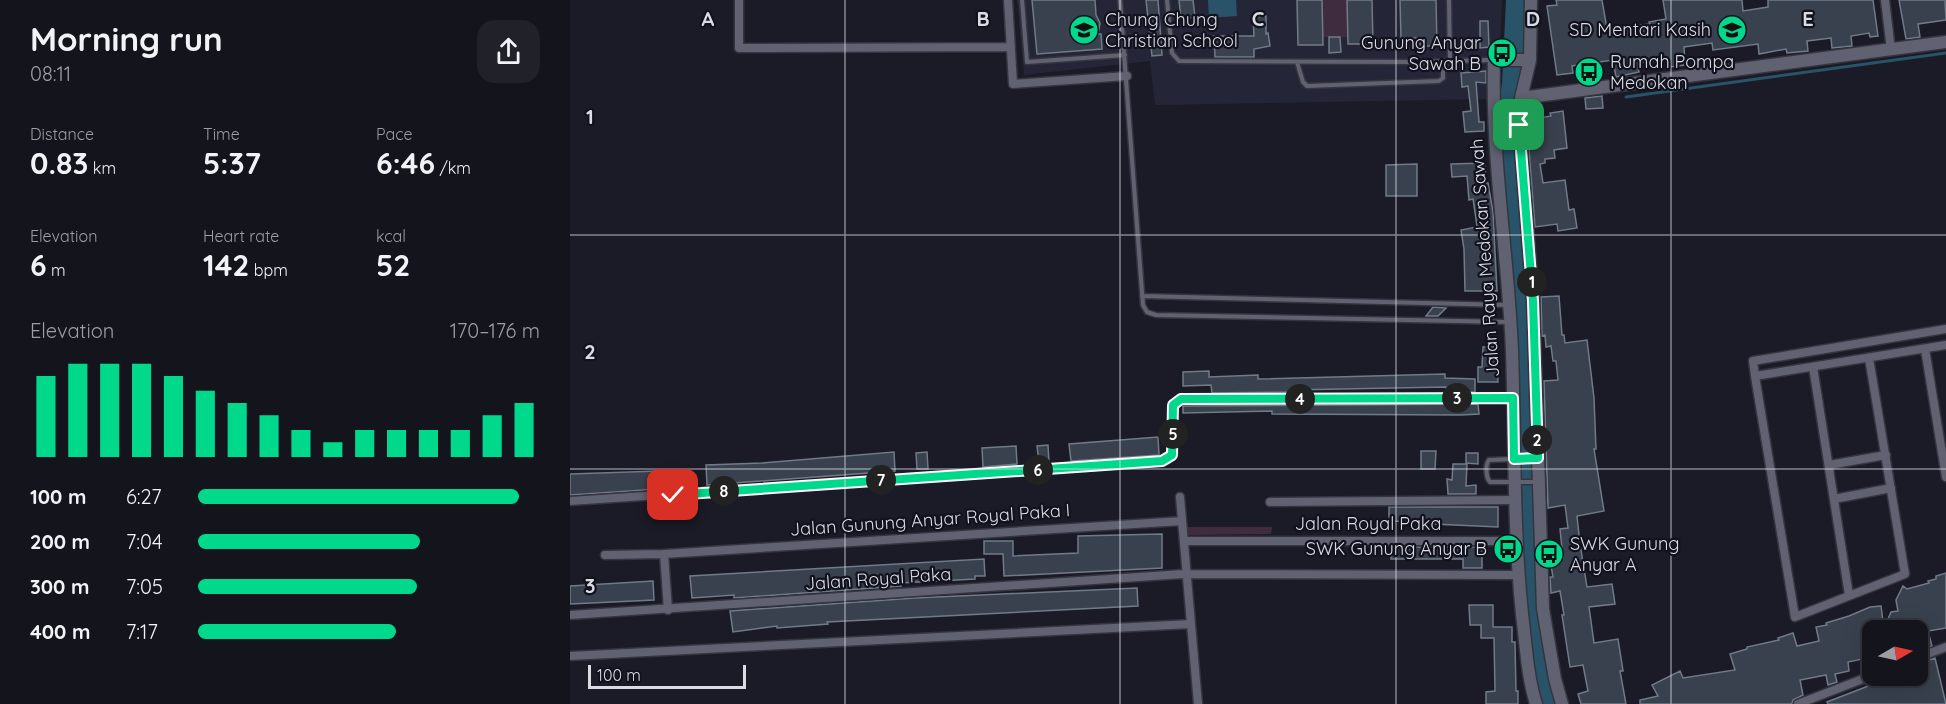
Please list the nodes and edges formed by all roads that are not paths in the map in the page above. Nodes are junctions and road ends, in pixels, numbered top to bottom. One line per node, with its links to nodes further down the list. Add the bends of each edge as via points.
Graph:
1 (739, 0): 10 (street, via 739,48)
2 (1008, 0): 10 (street)
3 (1022, 0): 12 (lane, via 1028,62)
4 (1120, 0): 12 (lane)
5 (1167, 0): 17 (lane, via 1172,53 1178,60)
6 (1449, 0): 16 (lane)
7 (1532, 0): 14 (street)
8 (1885, 0): 11 (street)
9 (1946, 42): 11 (street)
10 (1011, 47): 18 (street, via 1013,84)
11 (1891, 50): 19 (street)
12 (1125, 55): 18 (lane)
13 (1497, 60): 14 (street); 16 (lane); 21 (street, Jalan Raya Medokan Sawah, via 1493,118)
14 (1526, 60): 19 (street)
15 (1443, 61): 16 (lane); 17 (lane); 17 (lane, via 1439,81 1308,86 1301,79)
16 (1450, 61)
17 (1297, 62)
18 (1127, 76): 20 (lane)
19 (1521, 98): 32 (street, via 1519,125 1533,301)
20 (1142, 296): 21 (lane); 22 (lane, via 1147,312 1156,315)
21 (1509, 305): 22 (street, Jalan Raya Medokan Sawah)
22 (1510, 322): 29 (street, Jalan Raya Medokan Sawah)
23 (1946, 329): 28 (street, via 1753,361)
24 (1946, 345): 25 (street)
25 (1925, 349): 26 (street); 34 (street)
26 (1869, 358): 27 (street); 30 (street)
27 (1813, 367): 28 (street); 33 (street)
28 (1755, 376): 50 (street, via 1795,617)
29 (1513, 398): 31 (street, Jalan Raya Medokan Sawah); 41 (street, via 1181,399 1173,405 1172,455 1162,461)
30 (1886, 455): 33 (street); 37 (street)
31 (1516, 458): 32 (lane); 36 (street, Jalan Raya Medokan Sawah); 36 (lane, via 1489,460 1487,466 1489,481)
32 (1535, 458): 35 (street)
33 (1828, 465): 39 (street)
34 (1946, 477)
35 (1537, 482): 36 (lane); 60 (street, via 1543,609)
36 (1517, 483): 40 (street, Jalan Raya Medokan Sawah)
37 (1891, 488): 39 (street); 50 (street, via 1905,574)
38 (1180, 496): 43 (street)
39 (1834, 499): 50 (street)
40 (1514, 500): 42 (street); 45 (street, Jalan Raya Medokan Sawah)
41 (570, 501)
42 (1270, 502)
43 (1182, 520): 44 (street); 46 (street, Jalan Gunung Anyar Royal Paka I)
44 (1184, 541): 45 (street, Jalan Royal Paka); 48 (street)
45 (1516, 541): 49 (street, Jalan Raya Medokan Sawah)
46 (672, 554): 47 (street, Jalan Gunung Anyar Royal Paka I); 51 (street)
47 (605, 555)
48 (1187, 574): 49 (street, Jalan Royal Paka); 51 (street, Jalan Royal Paka); 53 (street)
49 (1518, 575): 59 (street, Jalan Raya Medokan Sawah, via 1529,678)
50 (1850, 595)
51 (668, 610): 52 (street, Jalan Royal Paka)
52 (570, 615)
53 (1191, 624): 56 (street); 58 (street)
54 (1946, 647): 55 (street)
55 (1928, 654)
56 (570, 656)
57 (1862, 679): 61 (street)
58 (1198, 704)
59 (1536, 704)
60 (1562, 704)
61 (1798, 704)

